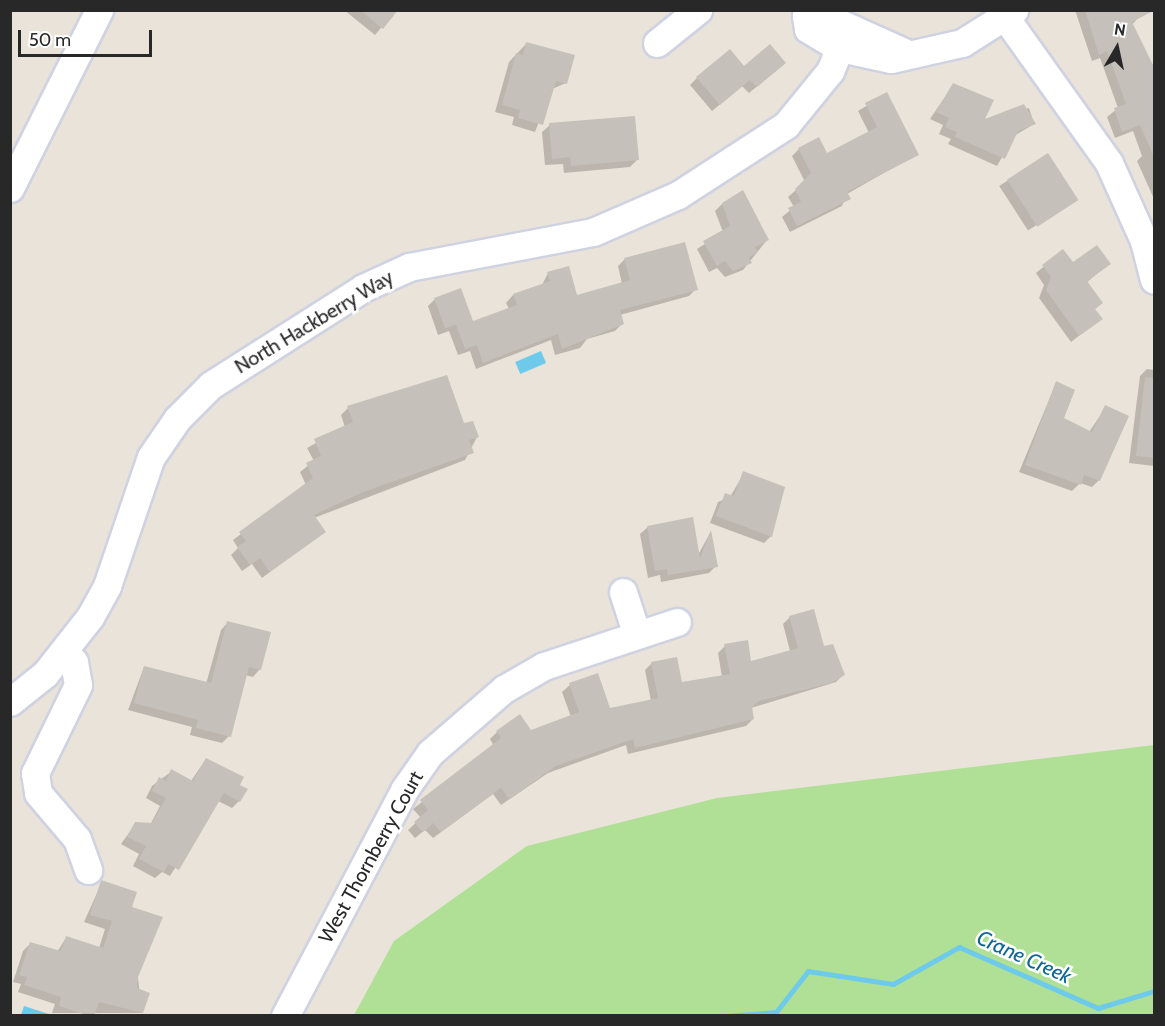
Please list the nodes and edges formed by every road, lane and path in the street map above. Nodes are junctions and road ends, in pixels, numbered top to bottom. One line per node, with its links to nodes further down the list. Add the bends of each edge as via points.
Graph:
1 (99, 10): 8 (street)
2 (698, 10): 5 (street)
3 (802, 13): 6 (street, via 808,29); 7 (street, via 815,12)
4 (1010, 14): 7 (street, via 944,50); 9 (street, via 1109,163 1144,241)
5 (657, 43)
6 (840, 48): 7 (street, via 891,60); 13 (street, North Hackberry Way, via 830,71 786,125 678,195 593,232 409,267 363,288 211,385 177,419 151,457 107,586)
7 (904, 52)
8 (10, 188)
9 (1155, 280)
10 (623, 592): 12 (street)
11 (677, 622): 12 (street, West Thornberry Court)
12 (636, 632): 16 (street, West Thornberry Court, via 544,666 504,689 430,753 404,790)
13 (65, 651): 14 (street, North Hackberry Way); 15 (street, via 75,662 78,685 35,773 38,793 77,839)
14 (10, 702)
15 (88, 870)
16 (285, 1016)

